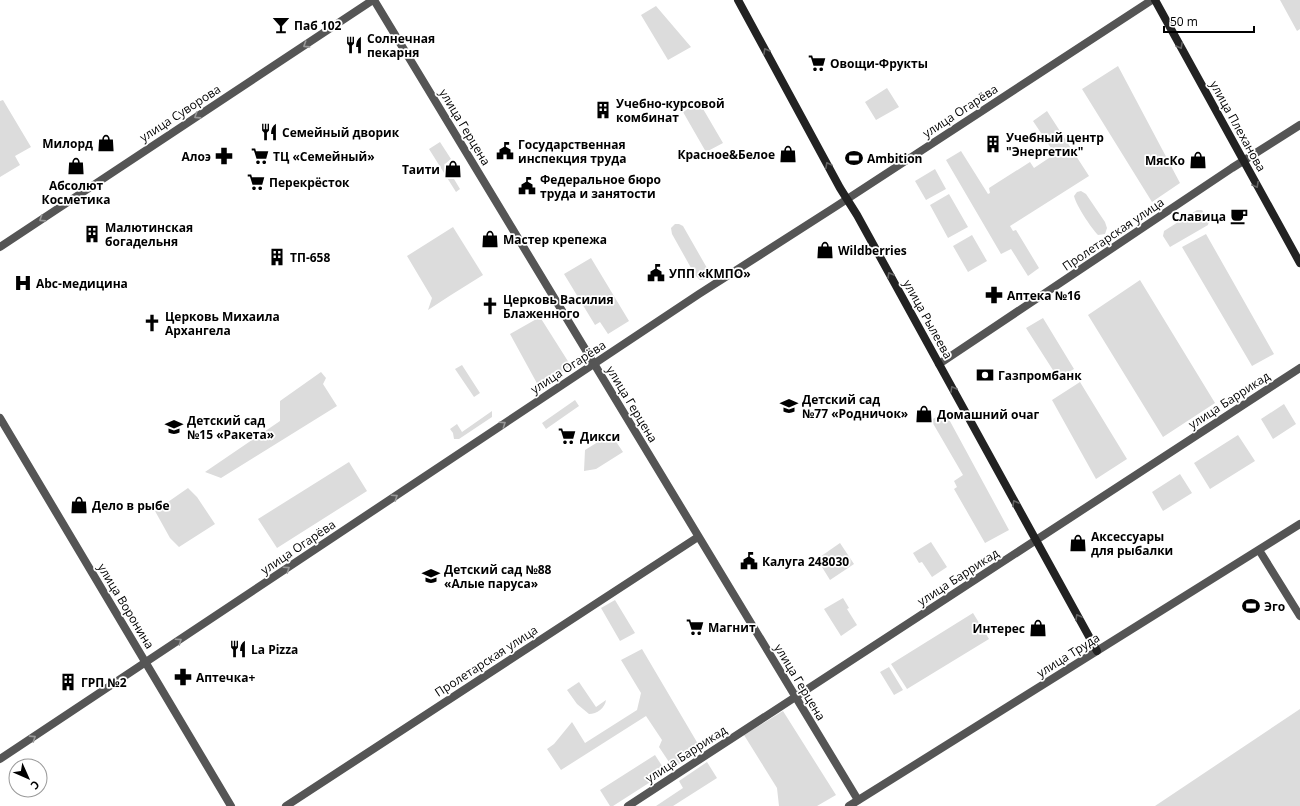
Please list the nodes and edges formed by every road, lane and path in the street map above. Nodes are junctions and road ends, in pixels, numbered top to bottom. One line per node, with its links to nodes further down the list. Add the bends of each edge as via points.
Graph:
1 (374, 0): 7 (street, улица Суворова, one-way to 7); 9 (street, улица Герцена)
2 (738, 0): 6 (main road, улица Рылеева, one-way to 2)
3 (1154, 0): 5 (main road, улица Плеханова, one-way to 5); 6 (street, улица Огарёва)
4 (1300, 125): 5 (street, Пролетарская улица)
5 (1243, 161): 8 (main road, улица Плеханова, one-way to 8); 10 (street, Пролетарская улица)
6 (848, 199): 9 (street, улица Огарёва); 10 (main road, улица Рылеева, one-way to 6)
7 (0, 247)
8 (1300, 263)
9 (594, 364): 14 (street, улица Герцена); 19 (street, улица Огарёва, one-way to 9)
10 (939, 364): 15 (main road, улица Рылеева, one-way to 10)
11 (1300, 368): 15 (street, улица Баррикад)
12 (0, 418): 19 (street, улица Воронина)
13 (1300, 524): 16 (street, улица Труда)
14 (698, 537): 20 (street, улица Герцена); 24 (street, Пролетарская улица)
15 (1036, 540): 18 (main road, улица Рылеева, one-way to 15); 20 (street, улица Баррикад)
16 (1259, 550): 17 (street); 18 (street, улица Труда)
17 (1300, 616)
18 (1097, 651): 22 (street, улица Труда)
19 (146, 663): 21 (street, улица Огарёва, one-way to 19); 23 (street, улица Воронина)
20 (795, 697): 22 (street, улица Герцена); 25 (street, улица Баррикад)
21 (0, 759)
22 (858, 800): 26 (street, улица Труда)
23 (231, 806)
24 (286, 806)
25 (628, 806)
26 (849, 806)

